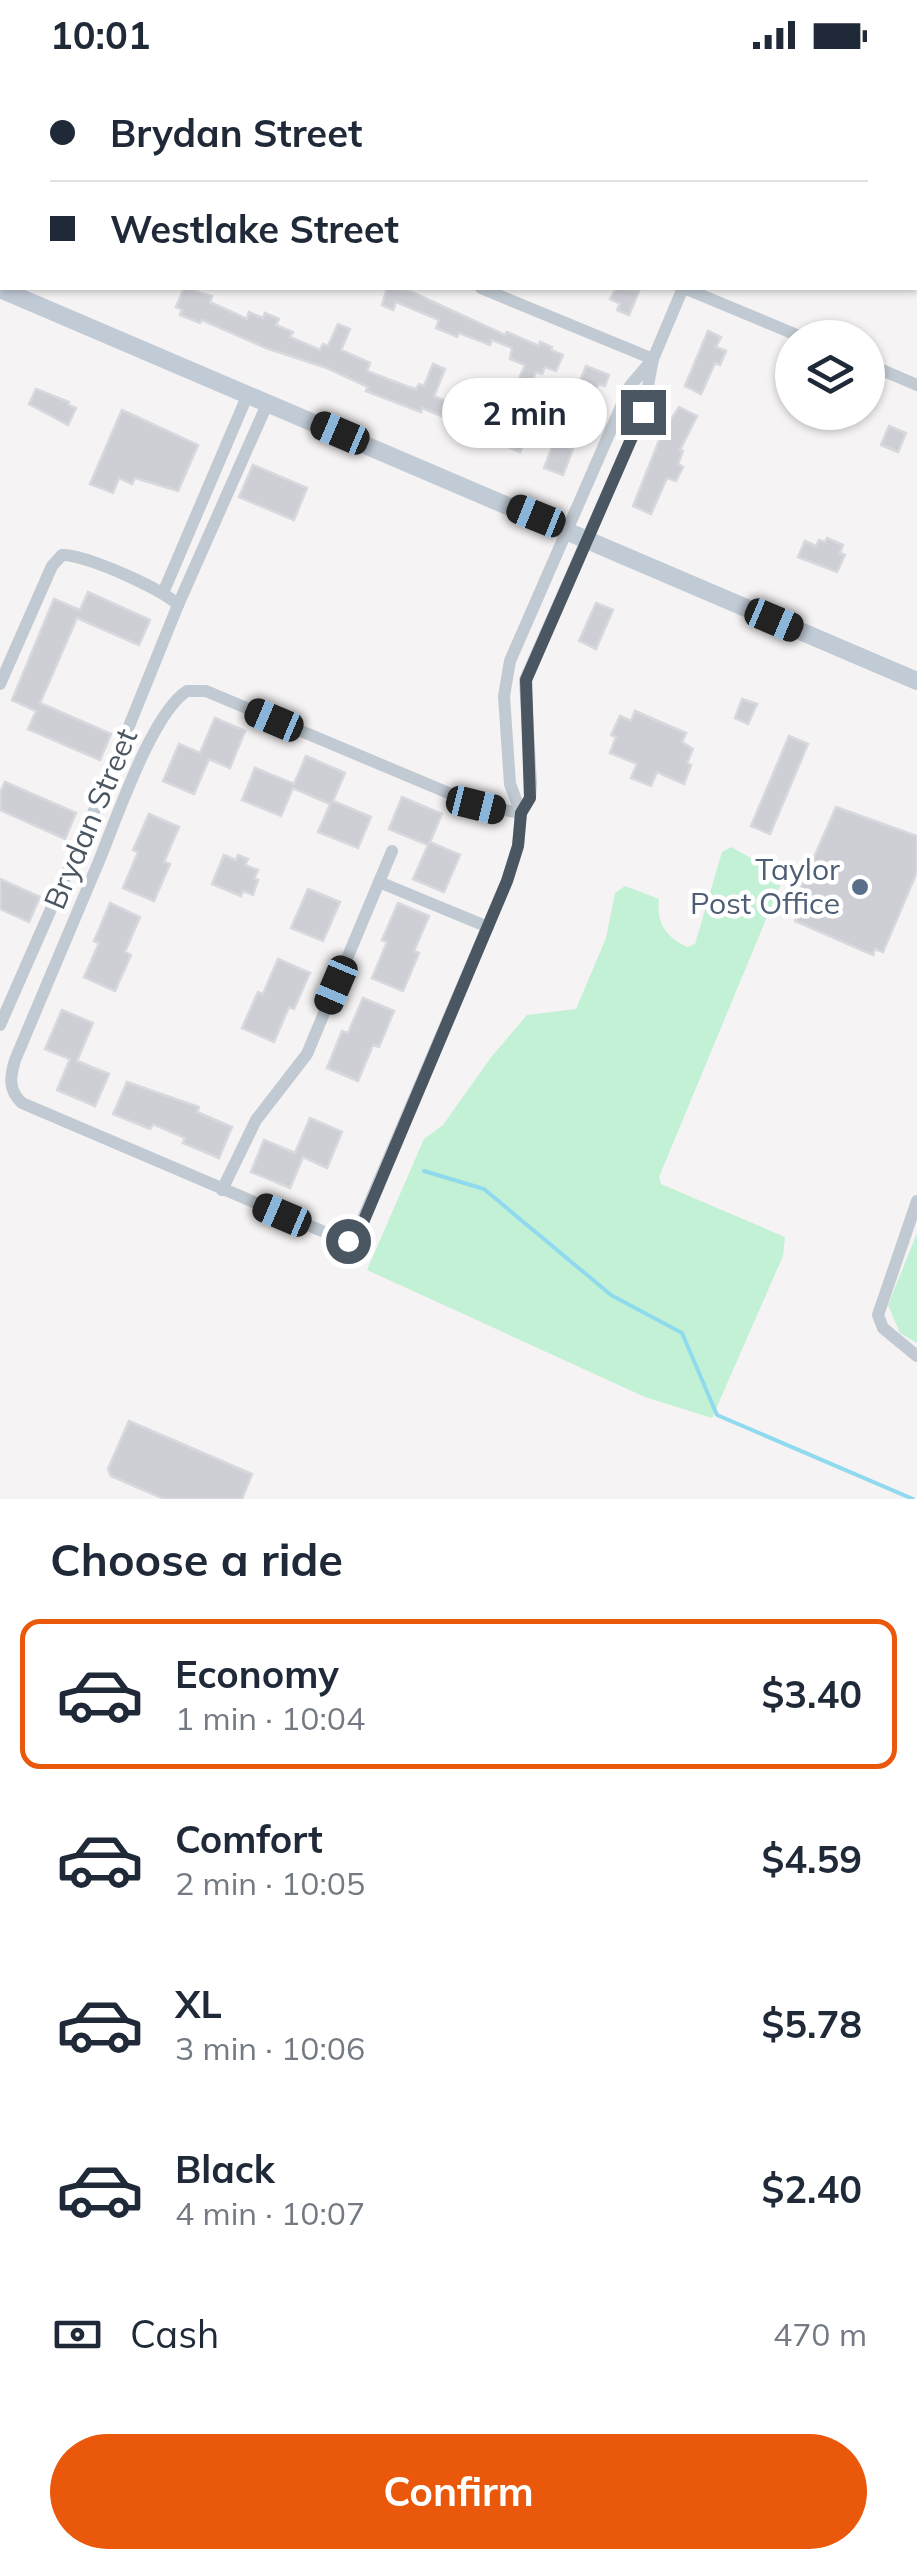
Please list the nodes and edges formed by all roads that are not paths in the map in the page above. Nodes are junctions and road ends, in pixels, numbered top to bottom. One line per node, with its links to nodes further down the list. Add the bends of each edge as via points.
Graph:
1 (2, 290): 9 (main road)
2 (486, 290): 6 (street)
3 (683, 290): 6 (street)
4 (689, 290): 5 (street)
5 (775, 326)
6 (653, 359): 11 (street, Brydan Street, via 630,386); 12 (street, Brydan Street, via 643,412)
7 (885, 371): 8 (street)
8 (917, 384)
9 (248, 394): 10 (main road); 13 (street)
10 (268, 402): 11 (main road); 13 (street)
11 (568, 530): 12 (main road); 16 (street, Brydan Street, via 505,675 510,784)
12 (586, 538): 14 (main road); 16 (street, Brydan Street, via 526,680 531,782)
13 (171, 599): 15 (street, via 62,555); 20 (street, via 128,730)
14 (917, 680)
15 (0, 684)
16 (521, 813): 19 (street, Brydan Street, via 518,846); 21 (street, Brydan Street, via 476,805 206,691 187,691 171,705 15,1060 12,1090 22,1103)
17 (392, 852): 18 (street)
18 (379, 882): 19 (street); 21 (street, via 307,1054 256,1120)
19 (488, 927): 21 (street, Brydan Street, via 356,1237 343,1240)
20 (0, 1025)
21 (222, 1190)
22 (917, 1200): 23 (street, via 878,1315 882,1328)
23 (917, 1356)

